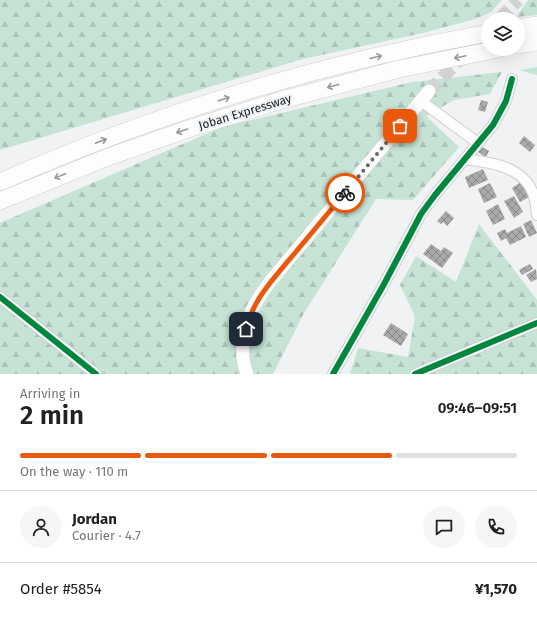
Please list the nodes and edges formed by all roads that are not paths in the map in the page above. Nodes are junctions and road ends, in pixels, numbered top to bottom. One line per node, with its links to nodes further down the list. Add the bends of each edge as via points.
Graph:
1 (537, 25): 2 (highway)
2 (525, 27)
3 (481, 34): 12 (highway, Joban Expressway, one-way to 3, via 104,140 277,83 395,52)
4 (537, 42): 5 (highway)
5 (525, 44)
6 (481, 52): 13 (highway, Joban Expressway, one-way to 13, via 399,69 282,100 191,128 108,157)
7 (512, 79): 10 (street, via 506,100 493,125)
8 (430, 91): 9 (main road)
9 (421, 101): 10 (street); 18 (main road, via 256,302 249,317 244,341 243,357)
10 (478, 143): 11 (street)
11 (465, 159): 14 (street, via 493,163 524,178 535,197); 19 (street, via 421,214)
12 (0, 182)
13 (0, 201)
14 (537, 215)
15 (0, 297): 17 (street)
16 (537, 323): 20 (street)
17 (96, 374)
18 (247, 374)
19 (333, 374)
20 (415, 374)

